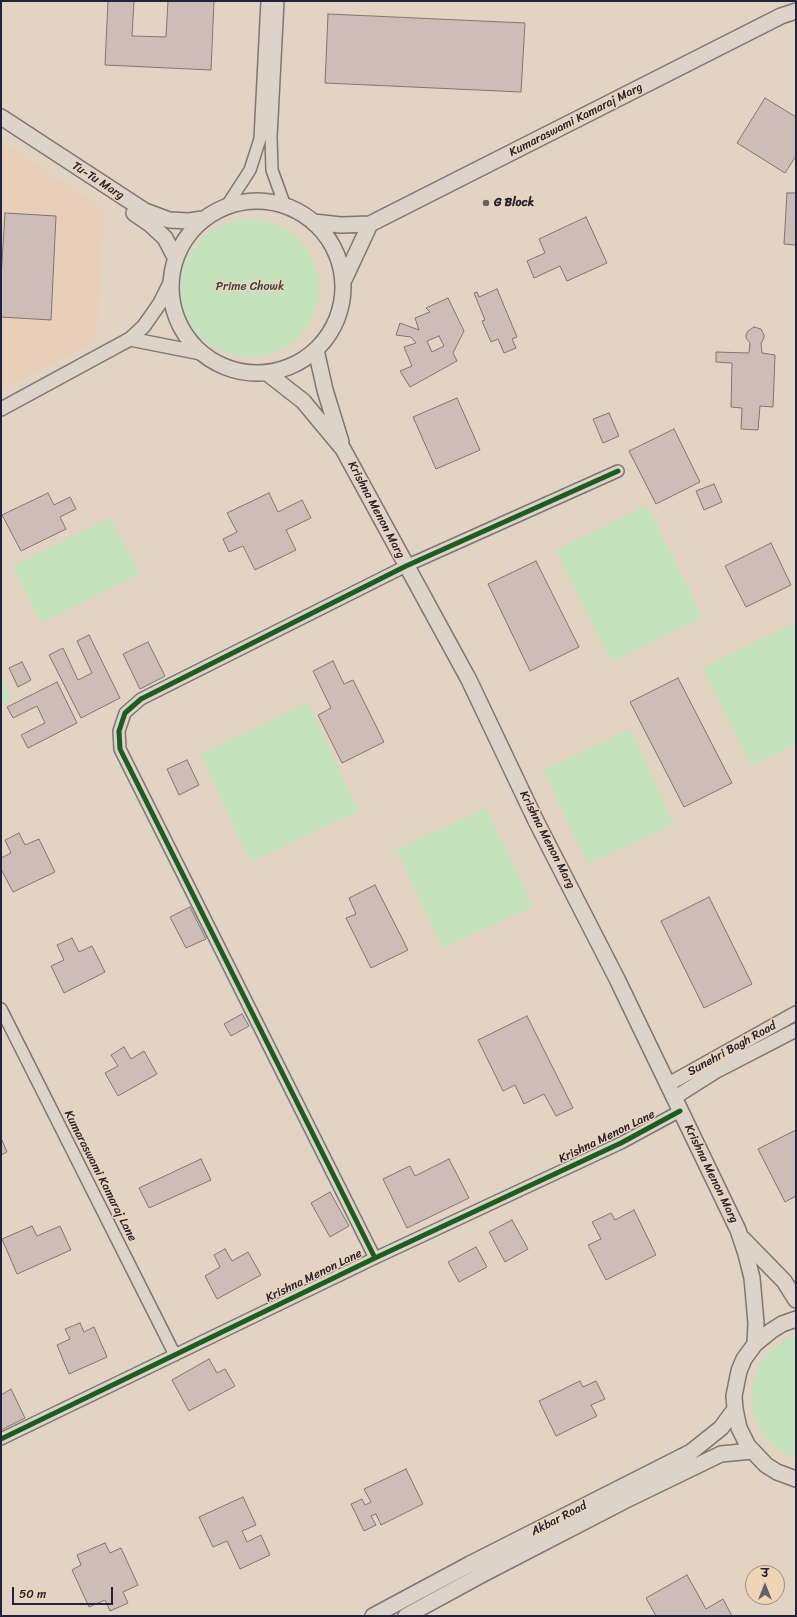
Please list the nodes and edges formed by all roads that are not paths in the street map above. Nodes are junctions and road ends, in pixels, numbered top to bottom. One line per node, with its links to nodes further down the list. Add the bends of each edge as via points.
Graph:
1 (267, 1): 9 (street, via 260,139 250,170)
2 (278, 1): 8 (street, via 271,137 272,170)
3 (796, 1): 5 (main road, Kumaraswami Kamaraj Marg)
4 (796, 11): 5 (main road, Kumaraswami Kamaraj Marg)
5 (781, 16): 12 (main road, Kumaraswami Kamaraj Marg)
6 (1, 118): 10 (main road, Tu-Tu Marg, via 145,211 169,220)
7 (1, 125): 13 (main road, Tu-Tu Marg, via 150,224 165,238)
8 (284, 206): 9 (main road, via 255,201 240,202); 11 (main road)
9 (226, 207): 10 (main road)
10 (203, 219): 13 (main road, via 187,236)
11 (314, 222): 12 (main road, Kumaraswami Kamaraj Marg, via 341,225); 14 (main road, via 329,239 339,260)
12 (370, 224): 14 (main road)
13 (175, 257): 15 (main road)
14 (343, 282): 17 (main road, via 342,301 337,319 329,335)
15 (170, 283): 16 (street, via 144,326); 18 (main road, via 170,299 177,322)
16 (130, 339): 18 (street); 20 (street)
17 (316, 350): 19 (main road, via 294,365); 21 (main road, Krishna Menon Marg)
18 (201, 354): 19 (main road, via 221,366 244,373)
19 (267, 373): 21 (main road, Krishna Menon Marg, via 303,400)
20 (1, 409)
21 (343, 449): 23 (main road, Krishna Menon Marg)
22 (618, 471): 23 (street)
23 (406, 566): 27 (main road, Krishna Menon Marg, via 469,680); 30 (street, via 140,699 125,713 119,731 120,750)
24 (1, 1010): 34 (street, Kumaraswami Kamaraj Lane)
25 (796, 1013): 27 (street, Sunehri Bagh Road)
26 (796, 1030): 27 (street, via 715,1072)
27 (670, 1091): 28 (main road, Krishna Menon Marg)
28 (680, 1111): 29 (main road, Krishna Menon Marg); 30 (street, Krishna Menon Lane, via 621,1143)
29 (740, 1237): 31 (main road, Krishna Menon Marg, via 784,1281); 33 (main road, Krishna Menon Marg, via 752,1278)
30 (375, 1258): 34 (street, Krishna Menon Lane)
31 (796, 1300)
32 (796, 1319): 33 (main road, via 771,1330)
33 (755, 1344): 35 (main road, via 744,1359 735,1383)
34 (175, 1355): 36 (street, Krishna Menon Lane)
35 (734, 1410): 37 (main road, via 739,1428); 39 (main road, Akbar Road, via 721,1428 692,1452 477,1560)
36 (1, 1440)
37 (752, 1451): 38 (main road, via 766,1465); 40 (main road, Akbar Road, via 721,1454 624,1501)
38 (794, 1481)
39 (373, 1616)
40 (406, 1616)

